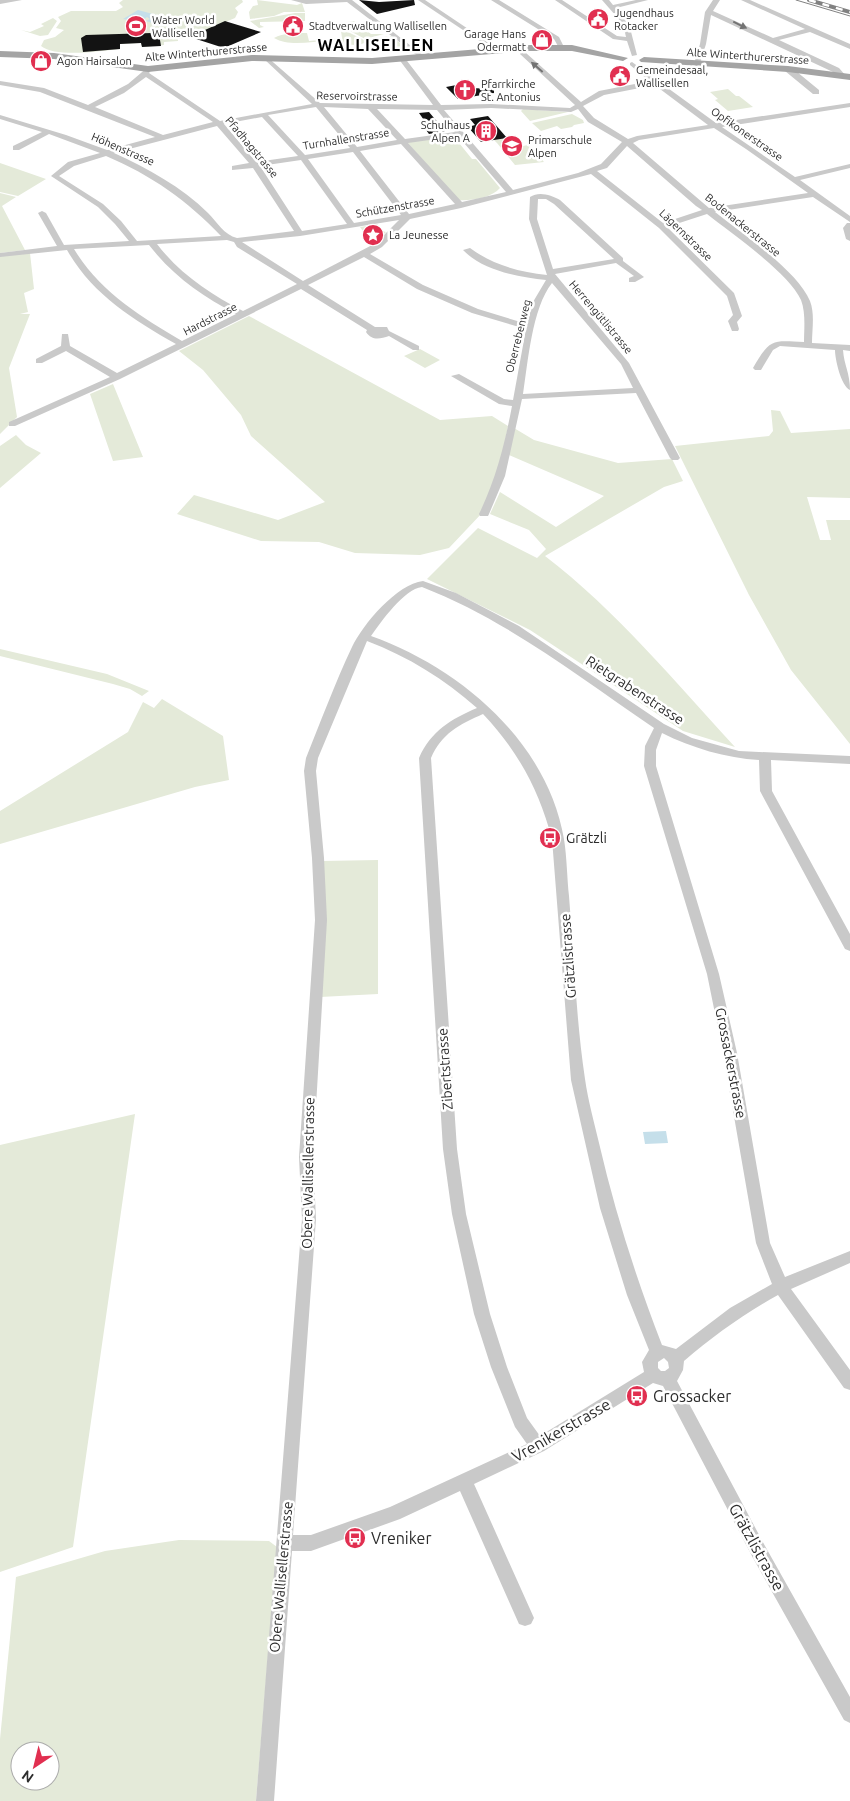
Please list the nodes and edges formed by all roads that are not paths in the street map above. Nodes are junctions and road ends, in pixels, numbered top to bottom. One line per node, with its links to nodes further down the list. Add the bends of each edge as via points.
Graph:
1 (19, 0): 11 (street)
2 (294, 0): 3 (street)
3 (348, 0): 22 (street)
4 (421, 0): 20 (street)
5 (494, 0): 19 (street, via 557,38)
6 (558, 0): 15 (street, via 615,38)
7 (605, 0): 12 (street)
8 (644, 0): 12 (street)
9 (718, 0): 13 (street)
10 (744, 0): 14 (street)
11 (0, 2)
12 (612, 7): 15 (street, via 626,24)
13 (708, 12): 16 (street, one-way to 16); 26 (street, via 704,42)
14 (810, 30): 16 (street); 17 (street)
15 (631, 39): 25 (street)
16 (772, 40): 29 (street)
17 (850, 47)
18 (528, 48): 19 (main road, Alte Winterthurerstrasse); 20 (main road, Alte Winterthurerstrasse); 35 (street, Bodenackerstrasse, one-way to 18, via 522,53)
19 (561, 48): 25 (main road, Alte Winterthurerstrasse, via 623,58 624,62)
20 (495, 49): 22 (main road, Alte Winterthurerstrasse)
21 (0, 54): 28 (main road, Alte Winterthurerstrasse, via 54,56)
22 (421, 56): 24 (main road, Alte Winterthurerstrasse)
23 (266, 58): 24 (main road, Alte Winterthurerstrasse, via 362,61); 28 (main road, Alte Winterthurerstrasse); 33 (street)
24 (402, 58): 38 (street)
25 (633, 60): 26 (main road, Alte Winterthurerstrasse); 30 (street, Opfikonerstrasse)
26 (696, 63): 27 (main road, Alte Winterthurerstrasse)
27 (788, 69): 29 (main road, Alte Winterthurerstrasse); 32 (street)
28 (147, 72): 36 (street); 41 (street, Pfadhagstrasse)
29 (846, 76)
30 (652, 78): 35 (street, via 647,84 602,93); 42 (street, Opfikonerstrasse)
31 (0, 83): 36 (street, via 49,93)
32 (816, 92)
33 (318, 105): 37 (street, Reservoirstrasse); 39 (street, Reservoirstrasse); 49 (street)
34 (850, 105): 42 (street)
35 (580, 106): 38 (street, Reservoirstrasse, via 571,110 491,106); 47 (street, Bodenackerstrasse, via 591,120)
36 (90, 107): 45 (street)
37 (371, 107): 38 (street, Reservoirstrasse); 46 (street)
38 (439, 108): 44 (street)
39 (264, 114): 41 (street, Reservoirstrasse); 51 (street)
40 (0, 117): 43 (street, Höhenstrasse)
41 (219, 123): 45 (street, Reservoirstrasse); 52 (street, Pfadhagstrasse)
42 (716, 127): 47 (street, via 650,135); 56 (street, Opfikonerstrasse)
43 (47, 132): 48 (street); 50 (street, Höhenstrasse)
44 (460, 133): 46 (street, Turnhallenstrasse); 58 (street)
45 (162, 137): 50 (street, Reservoirstrasse)
46 (402, 142): 49 (street, Turnhallenstrasse); 61 (street)
47 (628, 142): 55 (street, Schützenstrasse, via 610,162); 62 (street, Bodenackerstrasse)
48 (16, 148)
49 (355, 149): 51 (street, Turnhallenstrasse); 64 (street)
50 (107, 152): 70 (street, Höhenstrasse, via 177,190 209,217); 74 (street, Reservoirstrasse, via 71,164 55,176 112,213)
51 (303, 157): 52 (street, Turnhallenstrasse); 67 (street)
52 (255, 165): 54 (street, Turnhallenstrasse); 69 (street, Pfadhagstrasse)
53 (850, 166): 56 (street)
54 (235, 168)
55 (592, 171): 57 (street, Schützenstrasse); 68 (street, Lägernstrasse)
56 (792, 180): 59 (street, Opfikonerstrasse)
57 (525, 190): 58 (street, Schützenstrasse); 60 (street)
58 (511, 193): 61 (street, Schützenstrasse)
59 (813, 195): 62 (street); 65 (street, Opfikonerstrasse)
60 (534, 197): 79 (street, via 548,197 557,202 619,258); 80 (street, Herrengütlistrasse, via 533,219)
61 (461, 206): 64 (street, Schützenstrasse)
62 (708, 211): 68 (street); 88 (street, Bodenackerstrasse, via 796,285 808,311)
63 (42, 213): 75 (street)
64 (407, 217): 67 (street, Schützenstrasse); 77 (street, Hardstrasse, via 379,245)
65 (850, 220)
66 (850, 225): 71 (street, via 847,228)
67 (352, 226): 69 (street, Schützenstrasse)
68 (662, 226): 85 (street, Lägernstrasse, via 730,295 738,316 732,321)
69 (300, 234): 72 (street, Schützenstrasse)
70 (227, 238): 72 (street, Schützenstrasse); 73 (street, Schützenstrasse)
71 (850, 239)
72 (237, 240): 82 (street)
73 (150, 242): 74 (street, Schützenstrasse); 83 (street, via 184,279)
74 (134, 243): 75 (street, Schützenstrasse)
75 (66, 247): 78 (street, Schützenstrasse); 87 (street, via 87,276 108,297)
76 (467, 250): 80 (street, via 475,257 509,270 533,277)
77 (364, 254): 82 (street, Hardstrasse); 84 (street, via 420,287 475,312)
78 (0, 255)
79 (618, 261): 80 (street); 81 (street, via 640,277)
80 (551, 275): 84 (street, Oberrebenweg, via 544,285); 98 (street, Herrengütlistrasse, via 624,364)
81 (632, 280)
82 (302, 284): 83 (street, Hardstrasse); 91 (street, via 373,330 370,334 380,337 392,334)
83 (244, 315): 87 (street, Hardstrasse)
84 (531, 328): 99 (street, Oberrebenweg)
85 (735, 329)
86 (65, 336): 89 (street)
87 (183, 345): 96 (street, Hardstrasse)
88 (808, 345): 90 (street); 94 (street, via 773,345 768,348)
89 (66, 347): 93 (street); 96 (street)
90 (839, 347): 92 (street); 97 (street, via 839,360)
91 (416, 348)
92 (850, 348)
93 (39, 361)
94 (758, 368)
95 (456, 376): 99 (street, via 502,402)
96 (117, 377): 100 (street, Hardstrasse)
97 (850, 386)
98 (640, 390): 99 (street); 101 (street, Herrengütlistrasse)
99 (516, 400): 102 (street, Oberrebenweg, via 500,480)
100 (12, 424)
101 (675, 458)
102 (484, 514)
103 (423, 584): 104 (street, Obere Wallisellerstrasse, via 405,591); 106 (street, Rietgrabenstrasse, via 516,628)
104 (365, 637): 105 (street, Grätzlistrasse, via 392,646 426,664); 118 (street, Obere Wallisellerstrasse, via 353,656 312,758 310,771 321,920 306,1157 309,1219)
105 (485, 709): 112 (street, Grätzlistrasse, via 510,737 534,774 549,807 558,839 578,1080 607,1208); 116 (street, Zibertstrasse, via 443,730 435,738 426,758 450,1149 459,1214 482,1314 521,1422)
106 (660, 727): 107 (street, Rietgrabenstrasse, via 702,746); 111 (street, Grossackerstrasse, via 650,742 650,766 713,974 732,1062 763,1243)
107 (764, 758): 108 (street, Rietgrabenstrasse); 109 (street, via 766,791)
108 (850, 760)
109 (850, 946)
110 (850, 1257): 111 (street)
111 (781, 1287): 113 (street, via 733,1314); 115 (street, Grossackerstrasse)
112 (658, 1353): 113 (street, via 667,1353); 114 (street, via 649,1362)
113 (675, 1358): 114 (street, via 678,1368 672,1376)
114 (660, 1376): 116 (street, Vrenikerstrasse); 120 (street, Grätzlistrasse)
115 (850, 1383)
116 (538, 1446): 117 (street, Vrenikerstrasse)
117 (464, 1480): 118 (street, Vrenikerstrasse, via 394,1513 341,1533 311,1543); 119 (street)
118 (285, 1542): 121 (street, Obere Wallisellerstrasse)
119 (525, 1618)
120 (850, 1714)
121 (264, 1801)

